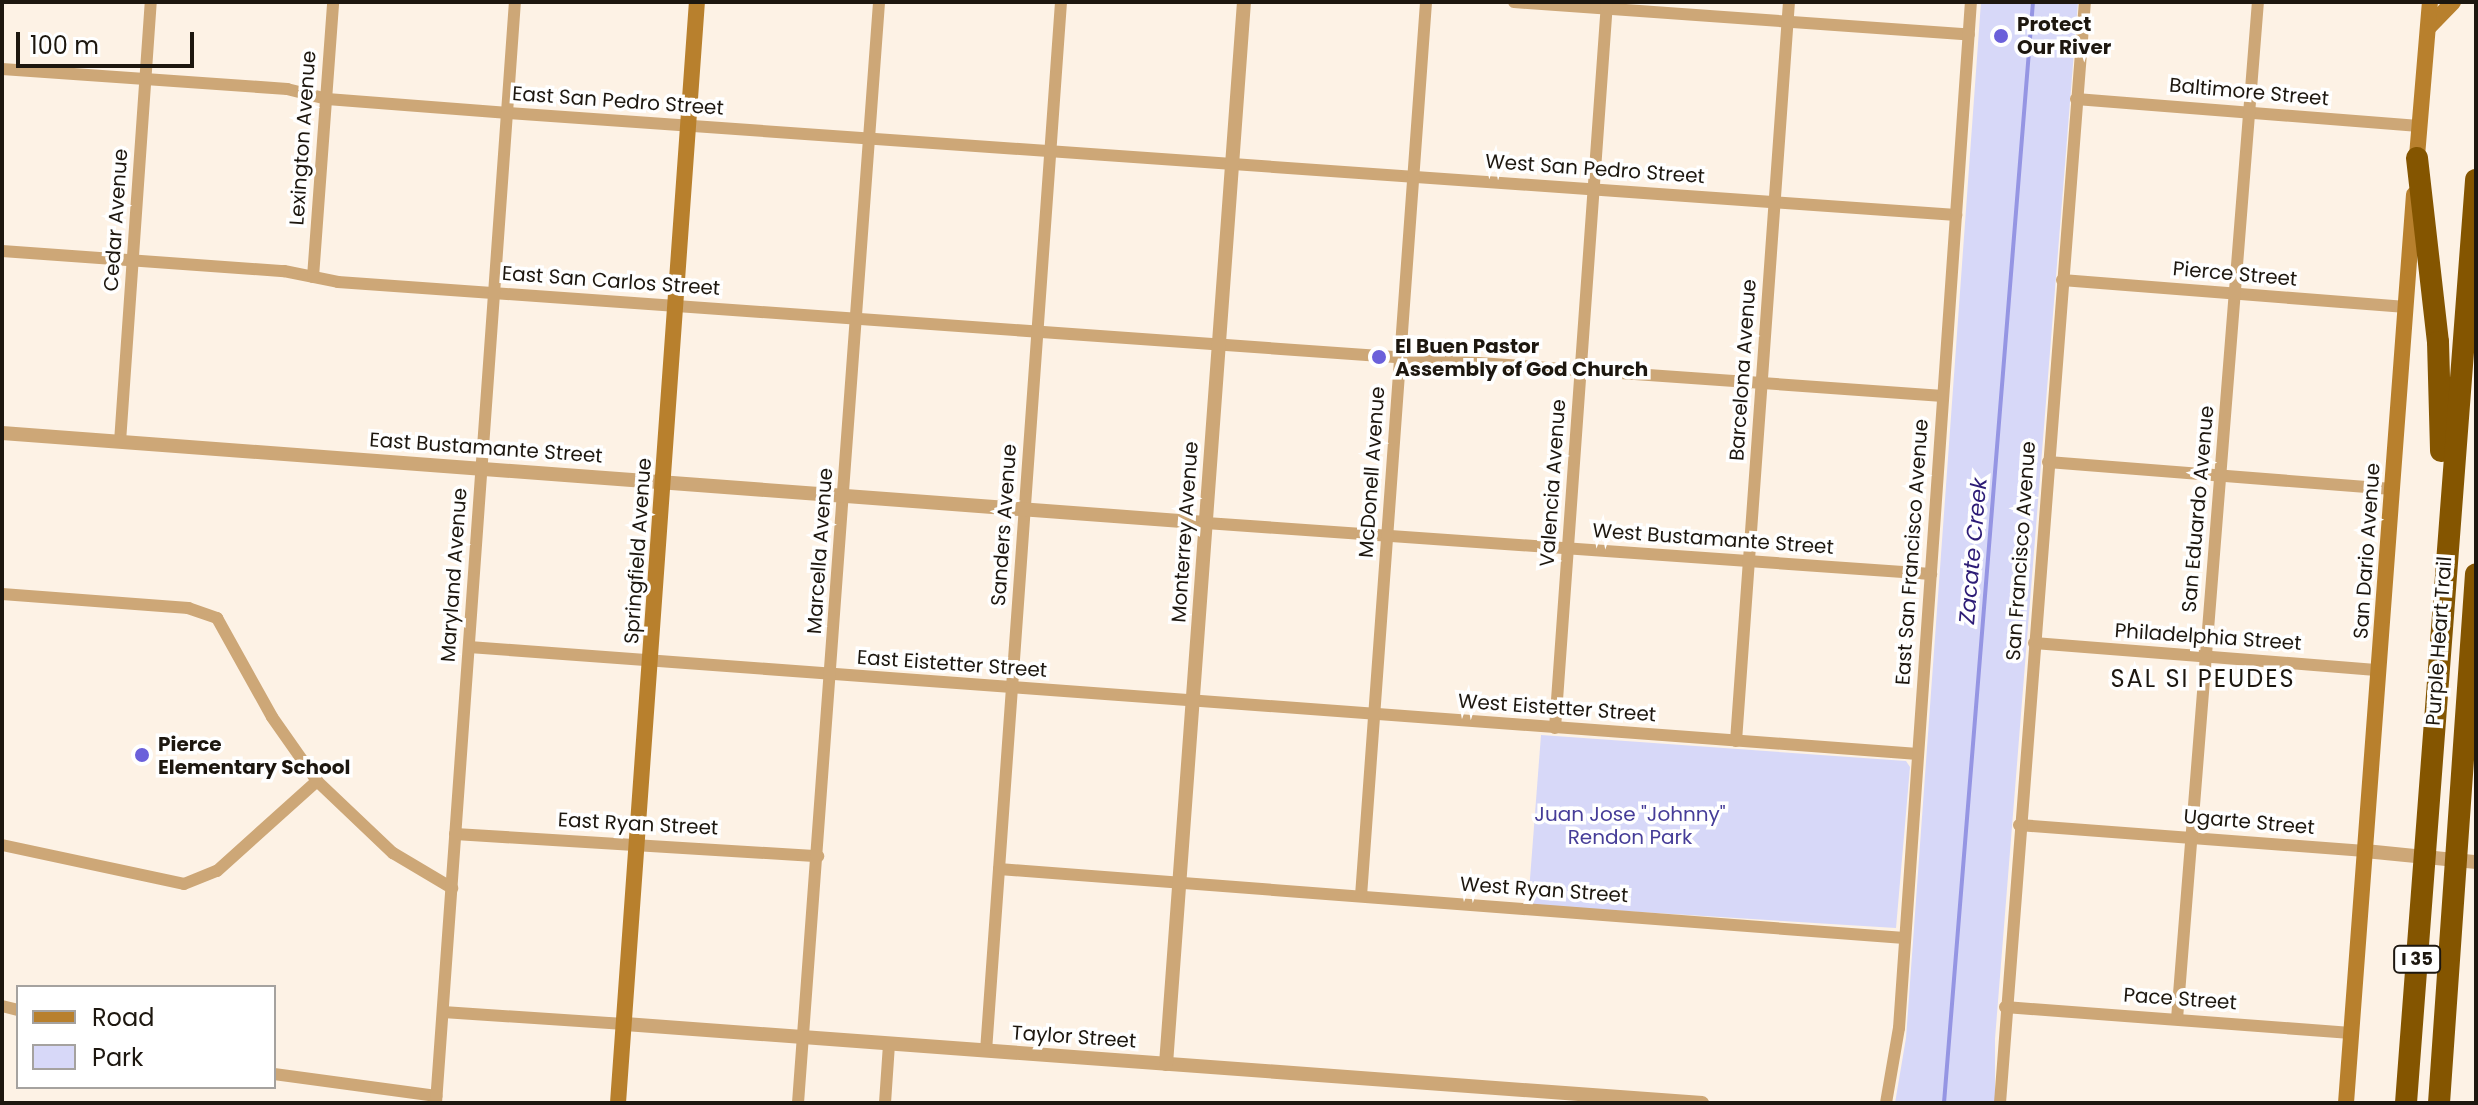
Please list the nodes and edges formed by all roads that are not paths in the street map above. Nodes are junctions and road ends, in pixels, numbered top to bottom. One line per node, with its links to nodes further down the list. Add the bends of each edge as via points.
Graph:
1 (151, 2): 21 (street, Cedar Avenue)
2 (333, 2): 22 (street, Lexington Avenue)
3 (515, 2): 25 (street, Maryland Avenue)
4 (697, 2): 26 (main road, Springfield Avenue)
5 (879, 2): 28 (street, Marcella Avenue)
6 (1061, 2): 29 (street, Sanders Avenue)
7 (1244, 2): 31 (street, Monterrey Avenue)
8 (1426, 2): 32 (street, McDonell Avenue)
9 (1514, 2): 16 (street)
10 (1789, 2): 17 (street, Barcelona Avenue)
11 (1971, 2): 19 (street, East San Francisco Avenue)
12 (2085, 2): 23 (street, San Francisco Avenue)
13 (2258, 2): 24 (street, San Eduardo Avenue)
14 (2430, 2): 18 (main road, San Dario Avenue)
15 (2453, 2): 18 (main road)
16 (1607, 5): 17 (street); 34 (street, Valencia Avenue)
17 (1788, 22): 19 (street); 35 (street, Barcelona Avenue)
18 (2428, 28): 27 (main road, San Dario Avenue)
19 (1969, 35): 36 (street, East San Francisco Avenue)
20 (2, 69): 21 (street, East San Pedro Street)
21 (146, 79): 22 (street, East San Pedro Street, via 287,89); 38 (street, Cedar Avenue)
22 (327, 99): 25 (street, East San Pedro Street); 39 (street, Lexington Avenue)
23 (2076, 99): 24 (street, Baltimore Street); 40 (street, San Francisco Avenue)
24 (2250, 112): 27 (street, Baltimore Street); 42 (street, San Eduardo Avenue)
25 (508, 113): 26 (street, East San Pedro Street); 41 (street, Maryland Avenue)
26 (688, 126): 28 (street, East San Pedro Street); 43 (main road, Springfield Avenue)
27 (2419, 126): 30 (main road, San Dario Avenue)
28 (869, 139): 29 (street, East San Pedro Street); 45 (street, Marcella Avenue)
29 (1051, 151): 31 (street, East San Pedro Street); 46 (street, Sanders Avenue)
30 (2417, 158): 44 (main road, San Dario Avenue); 68 (highway, via 2438,342)
31 (1232, 163): 32 (street, West San Pedro Street); 47 (street, Monterrey Avenue)
32 (1413, 176): 34 (street, West San Pedro Street); 48 (street, McDonell Avenue)
33 (2476, 180): 68 (highway, Purple Heart Trail / I 35)
34 (1594, 189): 35 (street, West San Pedro Street); 49 (street, Valencia Avenue)
35 (1775, 202): 36 (street, West San Pedro Street); 50 (street, Barcelona Avenue)
36 (1956, 215): 51 (street, East San Francisco Avenue)
37 (2, 251): 38 (street, East San Carlos Street)
38 (133, 261): 39 (street, East San Carlos Street); 53 (street, Cedar Avenue)
39 (313, 277): 41 (street, East San Carlos Street)
40 (2062, 280): 42 (street, Pierce Street); 54 (street, San Francisco Avenue)
41 (494, 293): 43 (street, East San Carlos Street); 55 (street, Maryland Avenue)
42 (2235, 294): 44 (street, Pierce Street); 56 (street, San Eduardo Avenue)
43 (676, 305): 45 (street, East San Carlos Street); 57 (main road, Springfield Avenue)
44 (2406, 307): 58 (main road, San Dario Avenue)
45 (857, 318): 46 (street, East San Carlos Street); 59 (street, Marcella Avenue)
46 (1038, 330): 47 (street, East San Carlos Street); 60 (street, Sanders Avenue)
47 (1219, 343): 48 (street, East San Carlos Street); 61 (street, Monterrey Avenue)
48 (1400, 356): 49 (street, East San Carlos Street); 62 (street, McDonell Avenue)
49 (1581, 370): 50 (street, East San Carlos Street); 63 (street, Valencia Avenue)
50 (1762, 383): 51 (street, East San Carlos Street); 64 (street, Barcelona Avenue)
51 (1943, 396): 65 (street, East San Francisco Avenue)
52 (2, 433): 53 (street, East Bustamante Street)
53 (120, 442): 55 (street, East Bustamante Street)
54 (2048, 462): 56 (street); 69 (street, San Francisco Avenue)
55 (482, 468): 57 (street, East Bustamante Street); 70 (street, Maryland Avenue)
56 (2220, 475): 58 (street); 71 (street, San Eduardo Avenue)
57 (663, 481): 59 (street, East Bustamante Street); 72 (main road, Springfield Avenue)
58 (2392, 489): 73 (main road, San Dario Avenue)
59 (844, 495): 60 (street, East Bustamante Street); 74 (street, Marcella Avenue)
60 (1025, 509): 61 (street, East Bustamante Street); 75 (street, Sanders Avenue)
61 (1206, 523): 62 (street, West Bustamante Street); 76 (street, Monterrey Avenue)
62 (1387, 536): 63 (street, West Bustamante Street); 77 (street, McDonell Avenue)
63 (1568, 549): 64 (street, West Bustamante Street); 78 (street, Valencia Avenue)
64 (1749, 561): 65 (street, West Bustamante Street); 80 (street, Barcelona Avenue)
65 (1931, 574): 81 (street, East San Francisco Avenue)
66 (2476, 574): 82 (highway, Purple Heart Trail / I 35)
67 (2, 594): 83 (street, via 188,608 217,618 272,717)
68 (2440, 607): 116 (highway, Purple Heart Trail / I 35)
69 (2034, 643): 71 (street, Philadelphia Street); 84 (street, San Francisco Avenue)
70 (469, 647): 72 (street, East Eistetter Street); 85 (street, Maryland Avenue)
71 (2206, 656): 73 (street, Philadelphia Street); 86 (street, San Eduardo Avenue)
72 (651, 662): 74 (street, East Eistetter Street); 87 (main road, Springfield Avenue)
73 (2379, 670): 89 (main road, San Dario Avenue)
74 (831, 675): 75 (street, East Eistetter Street); 90 (street, Marcella Avenue)
75 (1012, 688): 76 (street, East Eistetter Street); 92 (street, Sanders Avenue)
76 (1193, 701): 77 (street, West Eistetter Street); 93 (street, Monterrey Avenue)
77 (1374, 715): 78 (street, West Eistetter Street); 95 (street, McDonell Avenue)
78 (1555, 728): 80 (street, West Eistetter Street)
79 (2476, 735): 82 (highway)
80 (1736, 741): 81 (street, West Eistetter Street)
81 (1918, 754): 96 (street, East San Francisco Avenue)
82 (2466, 762): 117 (highway, Purple Heart Trail / I 35)
83 (317, 781): 88 (street, via 217,871 184,884); 94 (street, via 393,853)
84 (2019, 825): 86 (street, Ugarte Street); 97 (street, San Francisco Avenue)
85 (455, 834): 87 (street, East Ryan Street); 94 (street, Maryland Avenue)
86 (2192, 837): 89 (street, Ugarte Street); 99 (street, San Eduardo Avenue)
87 (638, 843): 90 (street, East Ryan Street); 100 (main road, Springfield Avenue)
88 (2, 845)
89 (2365, 851): 91 (street, Ugarte Street); 101 (main road, San Dario Avenue)
90 (818, 856): 102 (street, Marcella Avenue)
91 (2476, 862)
92 (999, 869): 93 (street); 104 (street, Sanders Avenue)
93 (1180, 882): 95 (street, West Ryan Street); 105 (street, Monterrey Avenue)
94 (452, 888): 98 (street, Maryland Avenue)
95 (1361, 896): 96 (street, West Ryan Street)
96 (1904, 938): 113 (street, East San Francisco Avenue, via 1899,1028)
97 (2005, 1007): 99 (street, Pace Street); 114 (street, San Francisco Avenue)
98 (443, 1012): 100 (street, Taylor Street); 107 (street, Maryland Avenue)
99 (2177, 1019): 101 (street, Pace Street)
100 (625, 1024): 102 (street, Taylor Street); 109 (main road, Springfield Avenue)
101 (2351, 1033): 115 (main road, San Dario Avenue)
102 (804, 1037): 103 (street, Taylor Street); 110 (street, Marcella Avenue)
103 (889, 1044): 104 (street, Taylor Street); 111 (street)
104 (986, 1051): 105 (street, Taylor Street)
105 (1166, 1064): 108 (street, Taylor Street)
106 (276, 1074): 107 (street)
107 (436, 1100)
108 (1637, 1101): 112 (street, Taylor Street)
109 (618, 1103)
110 (798, 1103)
111 (885, 1103)
112 (1702, 1103)
113 (1886, 1103)
114 (2000, 1103)
115 (2346, 1103)
116 (2406, 1103)
117 (2439, 1103)

